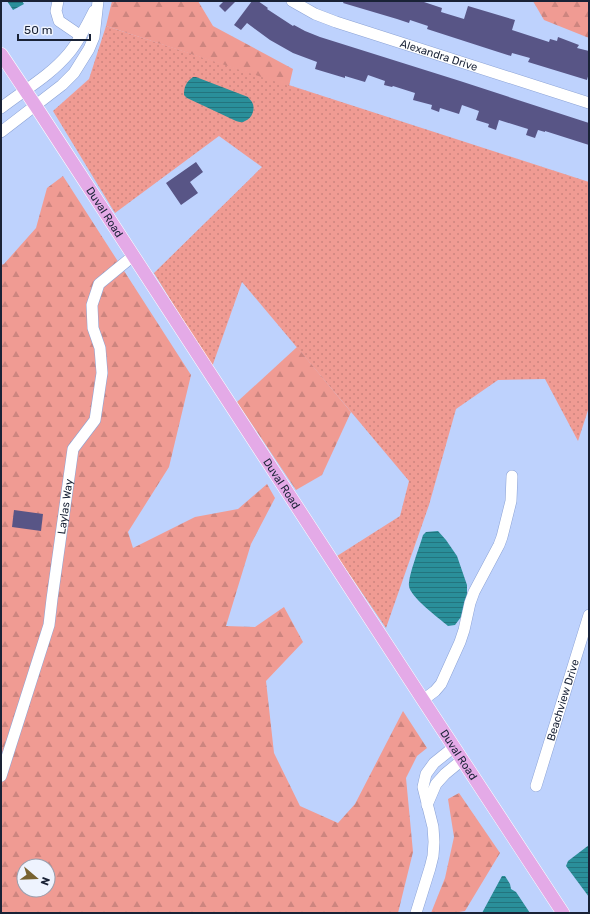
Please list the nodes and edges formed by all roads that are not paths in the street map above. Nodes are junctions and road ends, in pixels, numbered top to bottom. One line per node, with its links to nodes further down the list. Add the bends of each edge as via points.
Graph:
1 (58, 1): 4 (street, via 56,11 59,21)
2 (292, 1): 7 (street, Alexandra Drive, via 336,22)
3 (97, 4): 4 (street); 8 (street, via 94,36 82,62 62,85)
4 (80, 36): 6 (street, via 69,53)
5 (1, 54): 6 (main road, Duval Road)
6 (25, 91): 8 (main road, Duval Road); 9 (street)
7 (589, 103)
8 (35, 105): 10 (street); 11 (main road, Duval Road)
9 (1, 108)
10 (1, 132)
11 (133, 256): 14 (main road, Duval Road); 17 (street, Laylas Way, via 100,284 92,305 93,328 100,348 102,373 95,420 73,449 50,625)
12 (512, 476): 14 (street, via 511,501 502,537 474,592 460,642 441,684 435,691)
13 (589, 614): 18 (street, Beachview Drive)
14 (420, 696): 15 (main road, Duval Road)
15 (454, 747): 16 (main road, Duval Road); 19 (street, via 434,763 426,774 423,787)
16 (462, 760): 19 (street, via 436,784); 21 (main road, Duval Road)
17 (1, 776)
18 (536, 786)
19 (427, 805): 20 (street, via 433,827 433,856)
20 (416, 913)
21 (563, 913)

